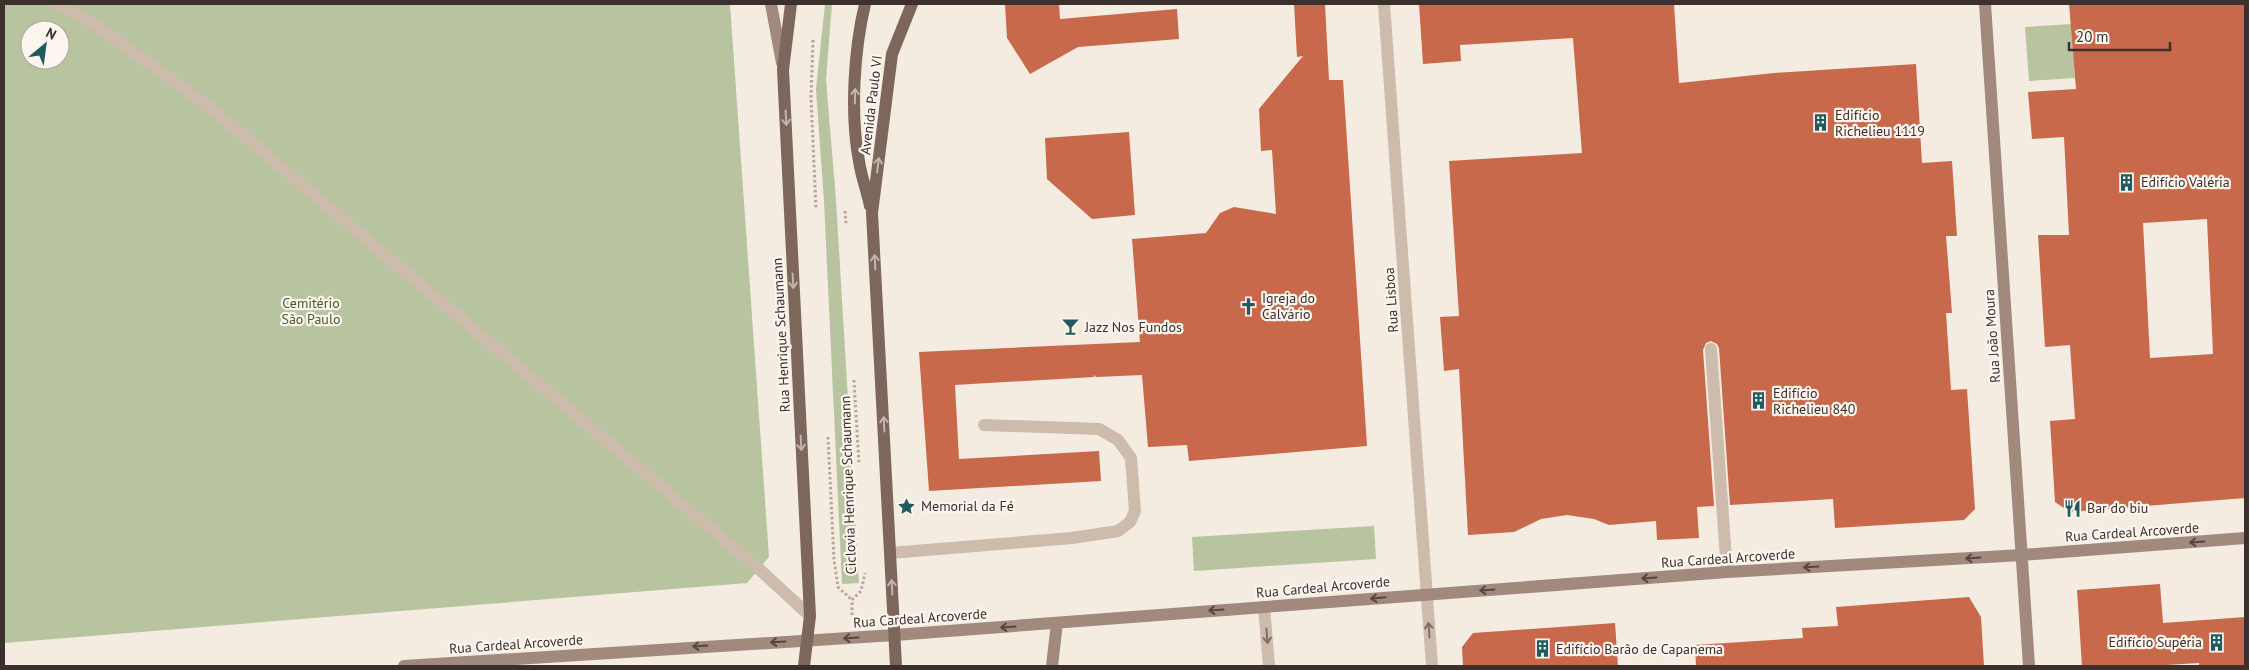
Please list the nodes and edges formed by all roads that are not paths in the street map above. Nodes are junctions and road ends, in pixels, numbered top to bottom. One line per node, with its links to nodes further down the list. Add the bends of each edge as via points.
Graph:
1 (56, 4): 18 (street, via 91,22 206,105 759,569)
2 (772, 4): 8 (main road, Rua Henrique Schaumann)
3 (790, 4): 8 (main road)
4 (865, 4): 9 (main road, one-way to 4, via 858,161 855,112 860,28)
5 (912, 4): 9 (main road, Avenida Paulo VI, one-way to 5, via 892,54)
6 (1384, 4): 16 (street, Rua Lisboa)
7 (1985, 4): 14 (main road, Rua João Moura)
8 (783, 70): 18 (main road, Rua Henrique Schaumann, one-way to 18)
9 (872, 213): 13 (main road, one-way to 9)
10 (1711, 349): 15 (street)
11 (984, 425): 13 (street, via 1098,429 1118,440 1131,458 1134,511 1130,522 1118,531 1072,538)
12 (2245, 538): 14 (main road, Rua Cardeal Arcoverde, one-way to 14)
13 (890, 553): 20 (main road, one-way to 13)
14 (2022, 555): 15 (main road, Rua Cardeal Arcoverde, one-way to 15); 28 (main road, Rua João Moura)
15 (1727, 572): 16 (main road, Rua Cardeal Arcoverde, one-way to 16)
16 (1427, 594): 17 (main road, Rua Cardeal Arcoverde, one-way to 17); 27 (street, Rua Lisboa, one-way to 16)
17 (1264, 607): 19 (main road, Rua Cardeal Arcoverde, one-way to 19); 26 (street, one-way to 26)
18 (810, 616): 21 (main road, Rua Henrique Schaumann)
19 (1057, 623): 20 (main road, Rua Cardeal Arcoverde, one-way to 20); 25 (main road)
20 (895, 635): 21 (main road, Rua Cardeal Arcoverde, one-way to 21); 24 (main road)
21 (808, 640): 22 (main road, Rua Cardeal Arcoverde, one-way to 22); 23 (main road, Rua Henrique Schaumann)
22 (404, 666)
23 (804, 666)
24 (896, 666)
25 (1052, 666)
26 (1269, 666)
27 (1432, 666)
28 (2029, 666)

